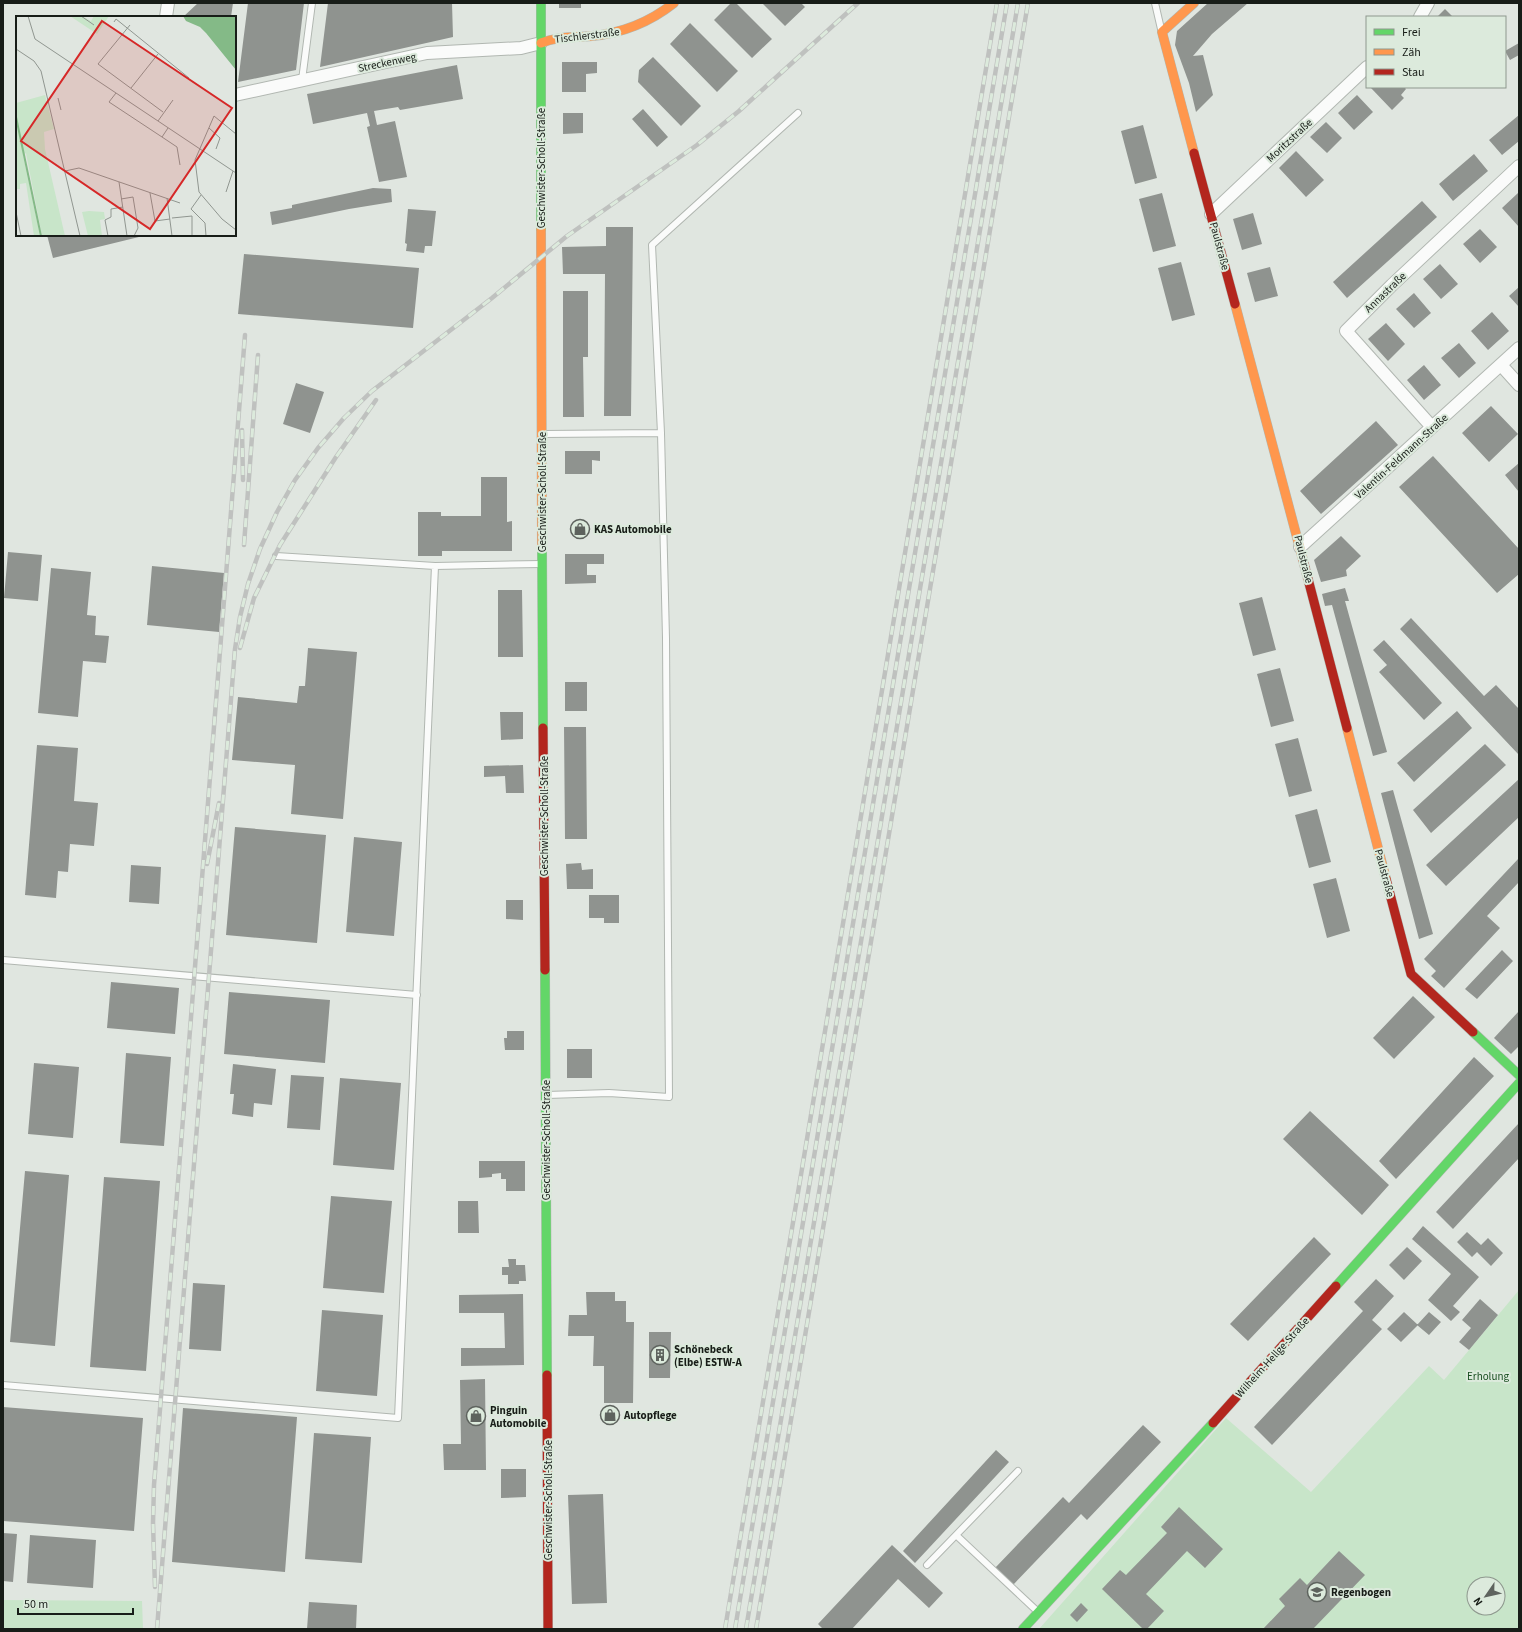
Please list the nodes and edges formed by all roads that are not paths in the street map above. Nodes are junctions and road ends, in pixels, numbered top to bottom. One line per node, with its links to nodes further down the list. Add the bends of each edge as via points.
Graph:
1 (168, 3): 8 (street)
2 (312, 3): 13 (lane)
3 (541, 3): 11 (street, Geschwister-Scholl-Straße)
4 (674, 3): 11 (street, Tischlerstraße, via 650,20 630,28 608,34 552,38)
5 (1155, 3): 10 (lane, Paulstraße)
6 (1194, 3): 10 (street)
7 (1428, 3): 9 (street)
8 (166, 16)
9 (1421, 16)
10 (1162, 32): 17 (street, Paulstraße)
11 (541, 43): 13 (street, Streckenweg, via 521,48 427,53); 23 (street, Geschwister-Scholl-Straße)
12 (1366, 68): 17 (street, Moritzstraße)
13 (302, 80): 14 (street, Streckenweg)
14 (236, 94)
15 (798, 113): 22 (lane, via 652,245)
16 (1519, 166): 21 (street, Annastraße, via 1346,331)
17 (1211, 214): 24 (street, Paulstraße)
18 (1519, 348): 19 (street, Valentin-Feldmann-Straße)
19 (1501, 365): 20 (street); 21 (street, Valentin-Feldmann-Straße)
20 (1519, 385)
21 (1432, 427): 24 (street, Valentin-Feldmann-Straße)
22 (661, 433): 23 (lane); 32 (lane, via 666,638 669,1097 609,1093)
23 (542, 434): 26 (street, Geschwister-Scholl-Straße)
24 (1300, 546): 30 (street, Paulstraße, via 1411,974)
25 (276, 556): 27 (lane)
26 (543, 564): 27 (lane); 32 (street, Geschwister-Scholl-Straße)
27 (435, 566): 29 (lane)
28 (3, 960): 29 (lane)
29 (417, 995): 33 (lane, via 398,1418)
30 (1519, 1075)
31 (1519, 1082): 37 (street, Wilhelm-Hellge-Straße, via 1218,1417)
32 (545, 1094): 38 (street, Geschwister-Scholl-Straße)
33 (3, 1385)
34 (1018, 1471): 35 (lane)
35 (956, 1535): 36 (lane); 37 (lane)
36 (927, 1565)
37 (1038, 1612): 39 (street, Wilhelm-Hellge-Straße)
38 (548, 1629)
39 (1023, 1629)

